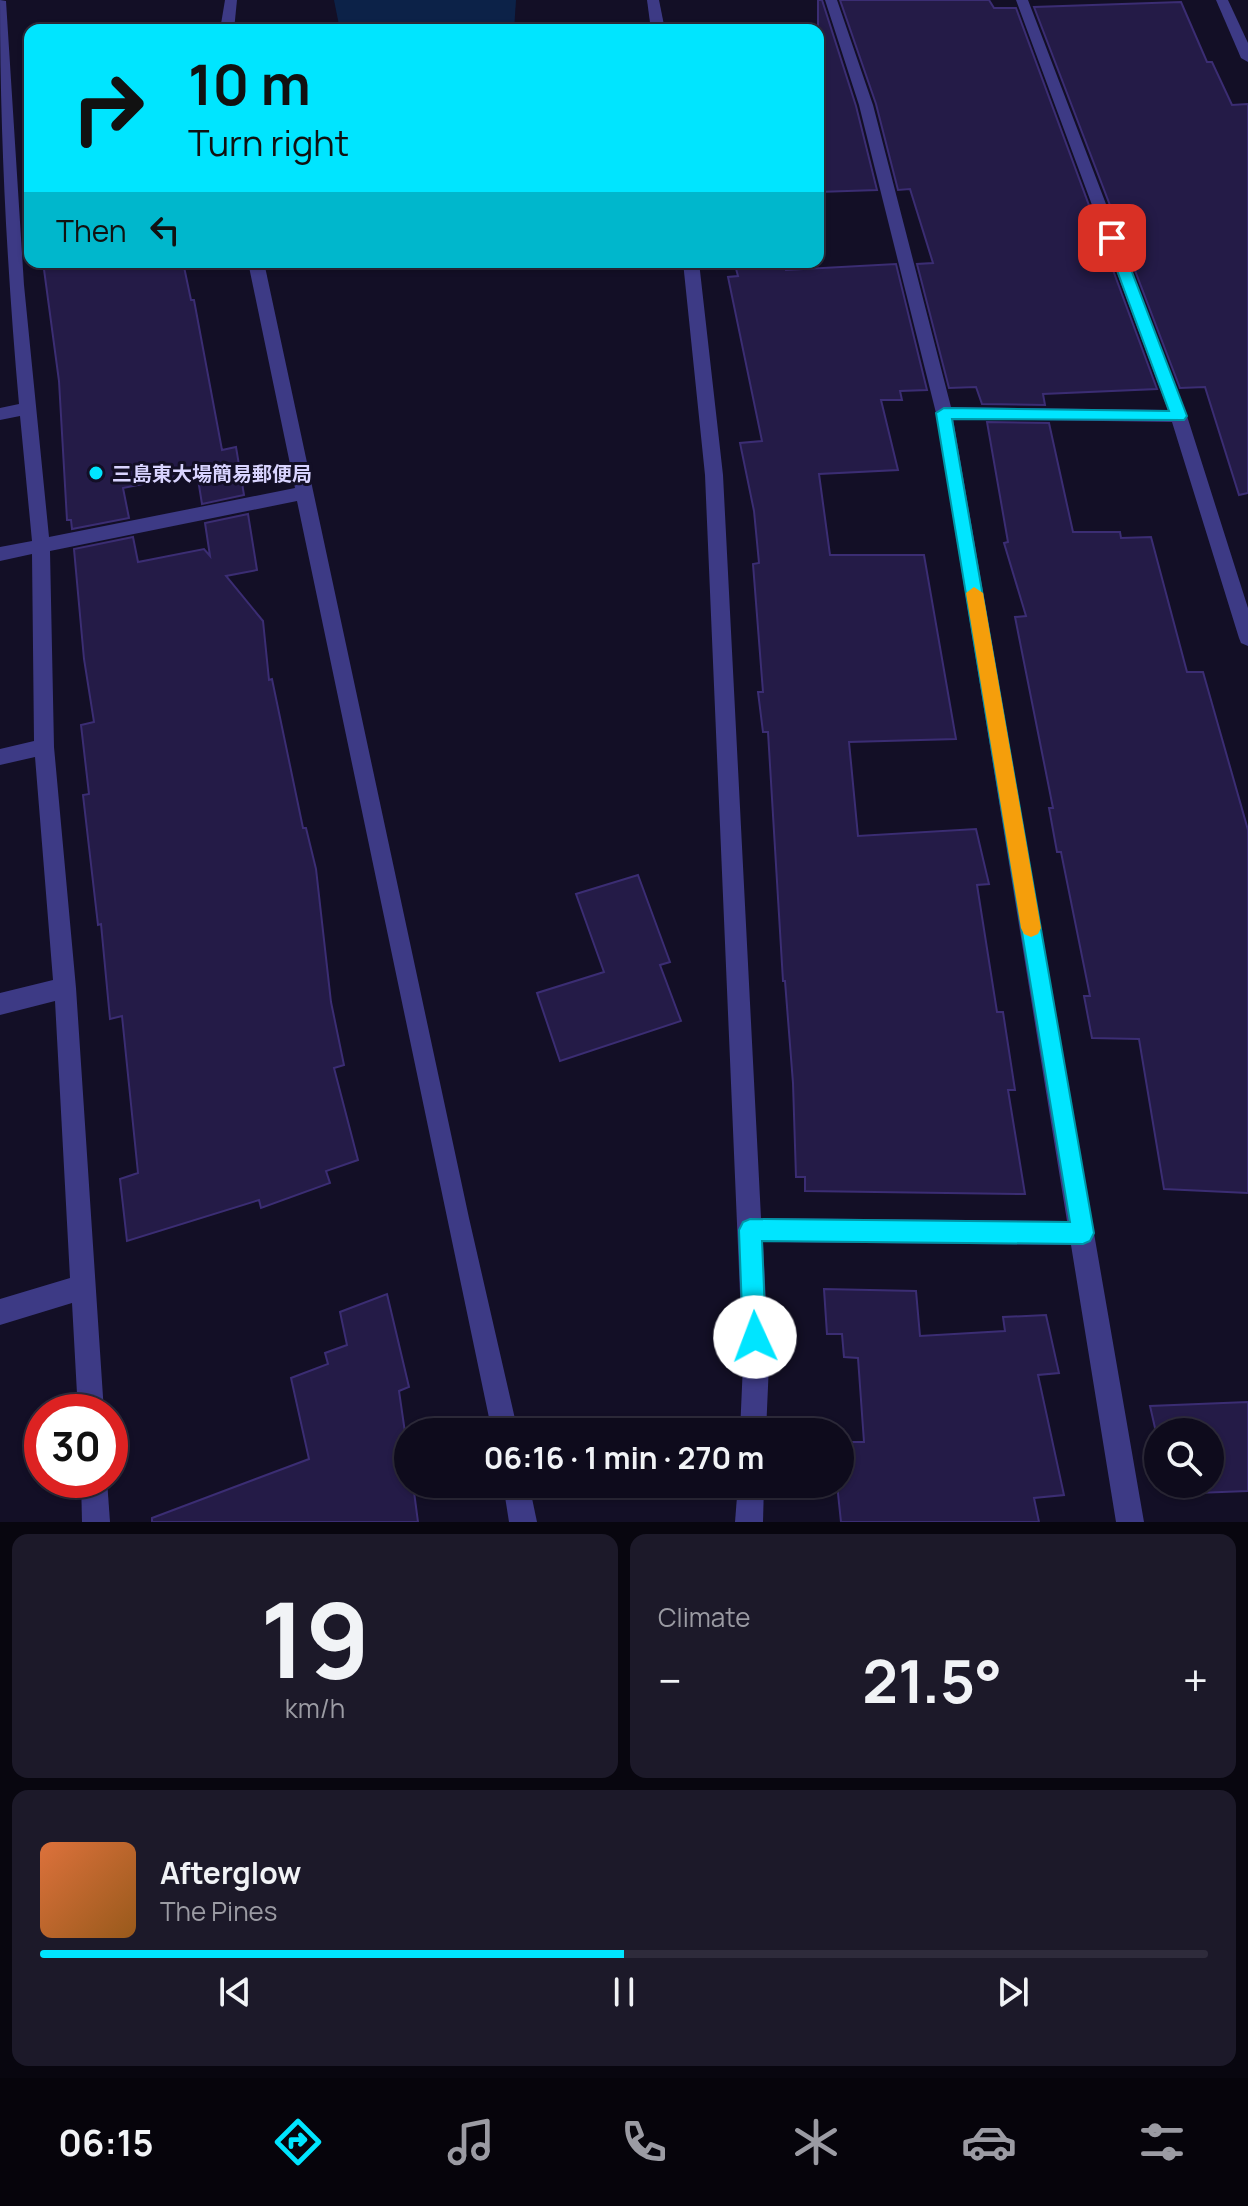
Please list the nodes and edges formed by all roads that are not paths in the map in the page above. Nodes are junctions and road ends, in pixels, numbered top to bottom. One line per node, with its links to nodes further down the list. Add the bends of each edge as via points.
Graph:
1 (231, 0): 7 (street)
2 (653, 0): 8 (street)
3 (831, 0): 15 (street, via 866,105)
4 (1022, 0): 17 (street)
5 (1222, 0): 9 (street)
6 (0, 1): 10 (street)
7 (228, 24)
8 (657, 24)
9 (1248, 58)
10 (5, 174): 13 (street)
11 (257, 268): 18 (street)
12 (692, 268): 26 (street, via 714,475)
13 (8, 286): 14 (street)
14 (26, 409): 16 (street); 19 (street)
15 (944, 413): 17 (street); 27 (street)
16 (0, 414)
17 (1179, 416): 21 (street)
18 (303, 493): 19 (street); 31 (street)
19 (41, 545): 20 (street); 22 (street)
20 (0, 554)
21 (1248, 638)
22 (44, 747): 23 (street); 24 (street)
23 (0, 757)
24 (65, 988): 25 (street); 28 (street)
25 (0, 1004)
26 (750, 1230): 27 (street); 32 (street)
27 (1083, 1233): 39 (street)
28 (85, 1286): 29 (street); 30 (street)
29 (0, 1312)
30 (90, 1394)
31 (502, 1418)
32 (754, 1418)
33 (95, 1498): 36 (street)
34 (519, 1498): 37 (street)
35 (750, 1498): 38 (street)
36 (96, 1522)
37 (523, 1522)
38 (749, 1522)
39 (1130, 1522)

